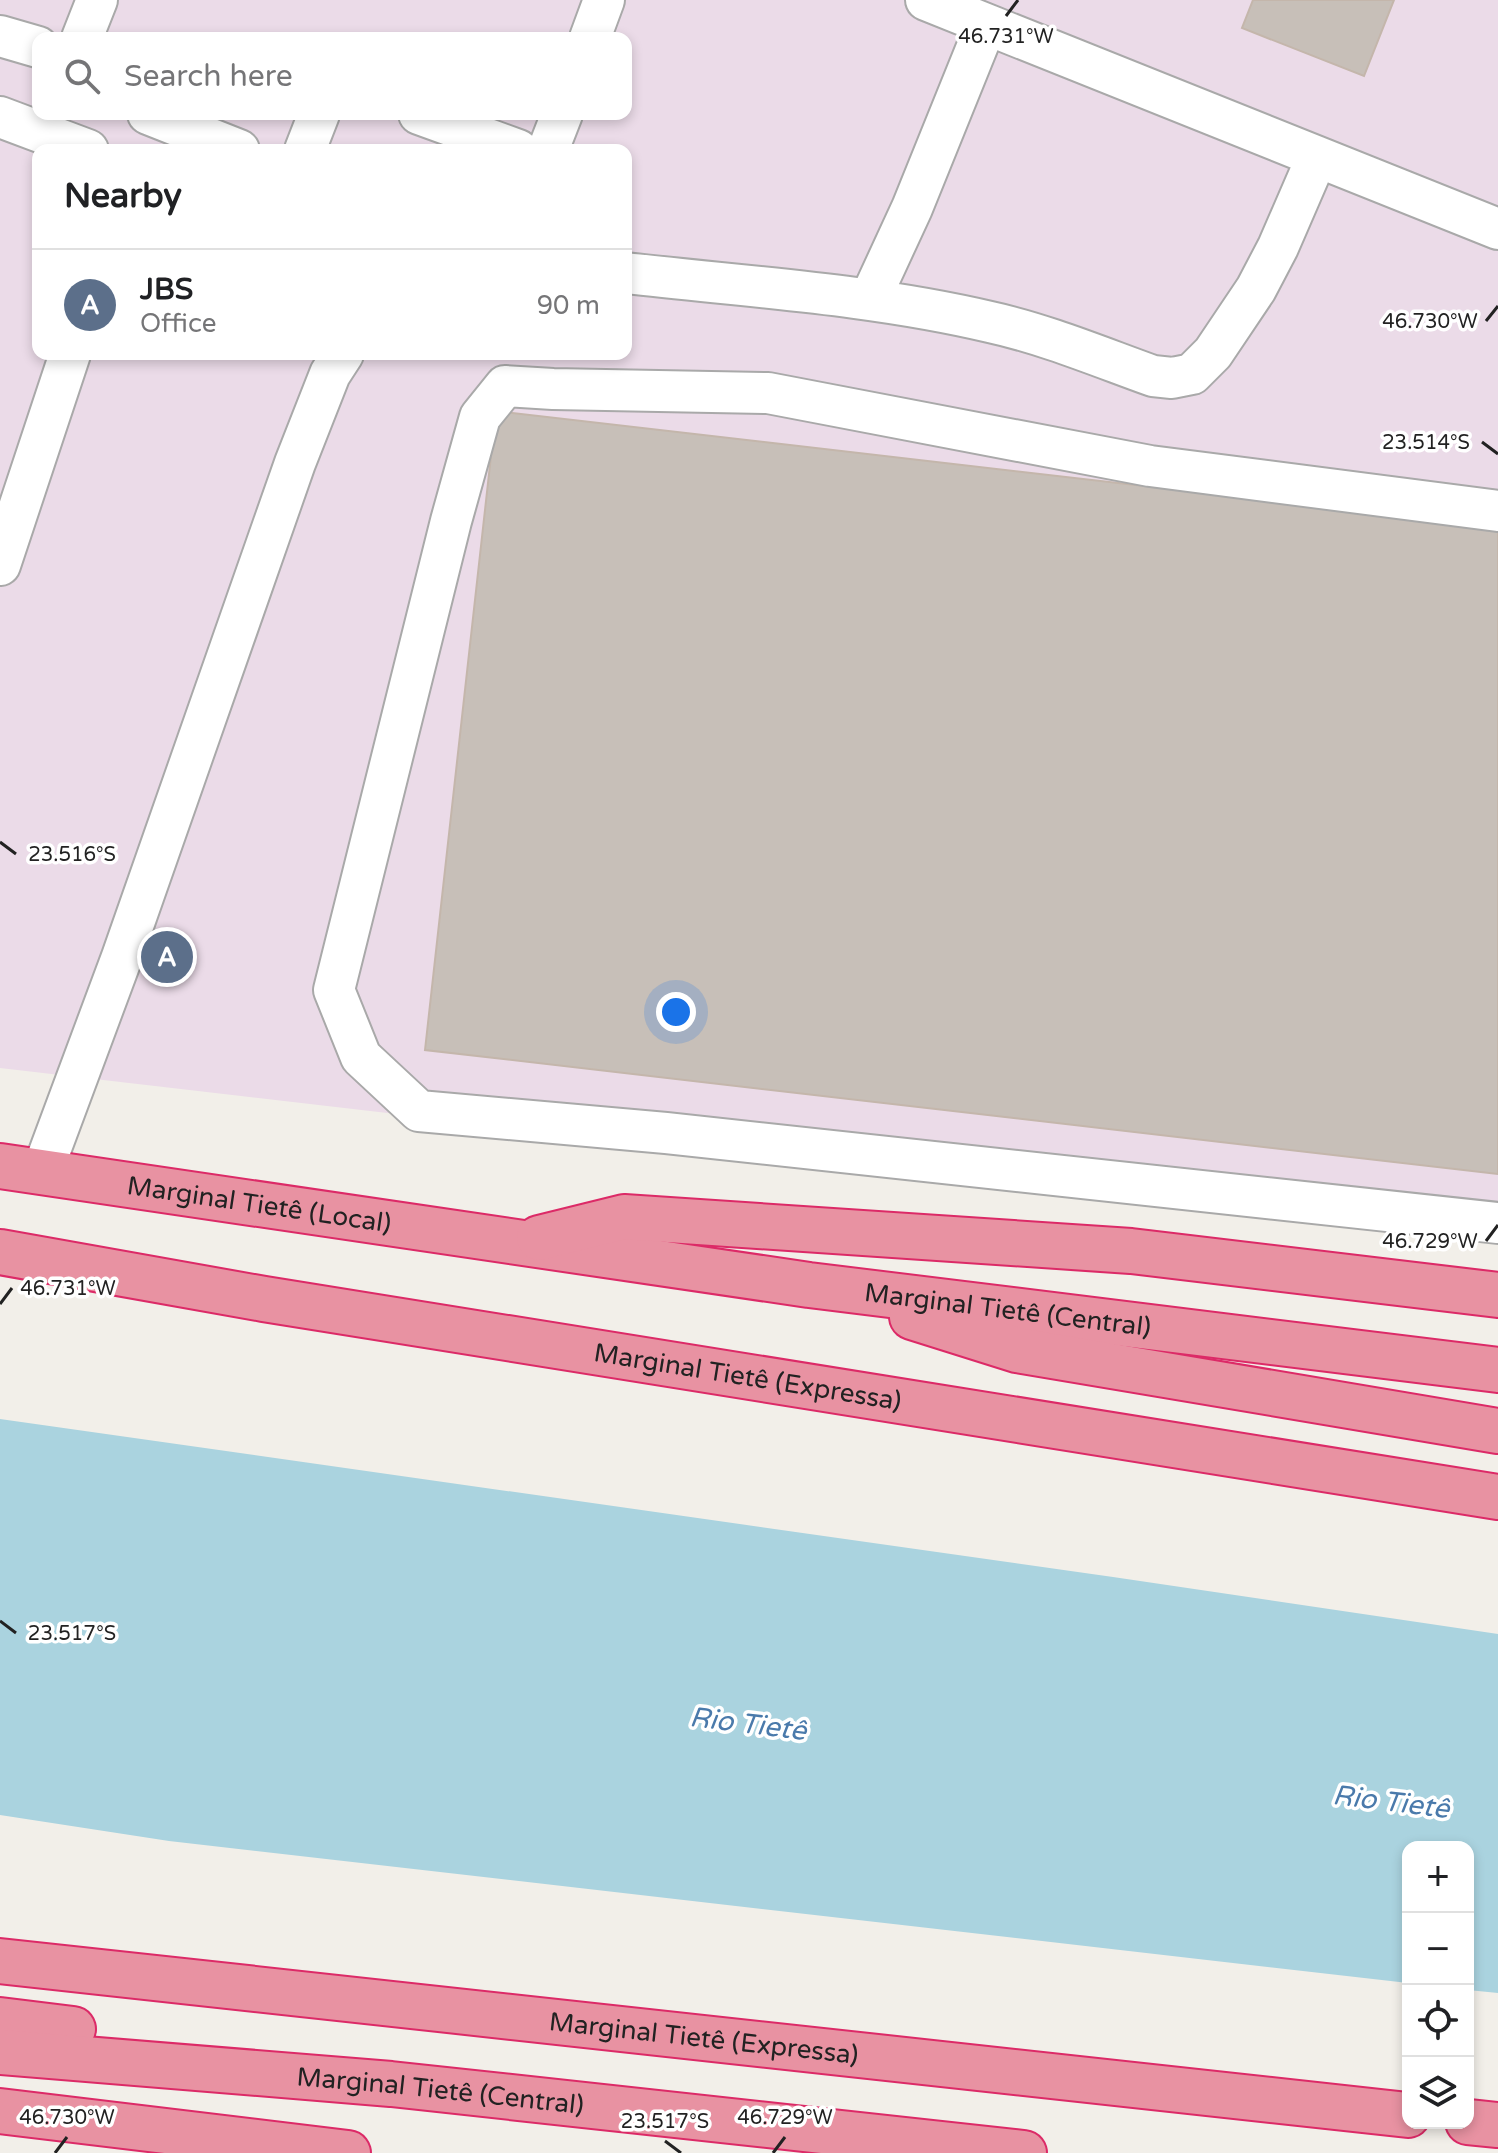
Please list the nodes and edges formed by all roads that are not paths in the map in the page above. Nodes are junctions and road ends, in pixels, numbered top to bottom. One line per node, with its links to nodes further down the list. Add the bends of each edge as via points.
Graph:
1 (97, 0): 5 (lane)
2 (604, 0): 6 (lane)
3 (926, 0): 4 (lane)
4 (986, 25): 19 (lane); 22 (lane)
5 (84, 32)
6 (592, 32)
7 (0, 36): 8 (lane)
8 (32, 45)
9 (0, 117): 14 (lane)
10 (163, 120): 15 (lane)
11 (317, 120): 16 (lane)
12 (436, 120): 17 (lane)
13 (560, 120): 18 (lane)
14 (72, 144)
15 (224, 144)
16 (307, 144)
17 (502, 144)
18 (550, 144)
19 (1317, 157): 20 (lane); 22 (lane, via 1256,289 1213,353 1192,374 1153,376 994,322)
20 (1498, 229)
21 (632, 274): 22 (lane)
22 (870, 299)
23 (68, 360): 26 (lane)
24 (339, 360): 27 (lane, via 295,463 122,957)
25 (1498, 511): 28 (lane, via 1150,466 768,393 505,386 480,417 459,491 334,990 361,1057 419,1111)
26 (0, 565)
27 (21, 1169): 29 (highway, Marginal Tietê (Local))
28 (1498, 1223)
29 (519, 1244): 31 (highway, Marginal Tietê (Central)); 32 (highway, via 624,1217 1131,1251)
30 (0, 1252): 35 (highway, Marginal Tietê (Expressa))
31 (809, 1285): 33 (highway, Marginal Tietê (Central)); 34 (highway, via 1017,1350)
32 (1498, 1295)
33 (1498, 1370)
34 (1498, 1431)
35 (1498, 1497)
36 (0, 1961): 41 (highway, Marginal Tietê (Expressa))
37 (0, 2020): 39 (highway, via 224,2047)
38 (0, 2052): 39 (highway, Marginal Tietê (Central))
39 (391, 2084): 44 (highway, Marginal Tietê (Central))
40 (0, 2111): 45 (highway)
41 (1402, 2114)
42 (1474, 2123): 43 (highway)
43 (1498, 2125)
44 (966, 2150): 46 (highway, Marginal Tietê (Central))
45 (348, 2153)
46 (1024, 2153)

